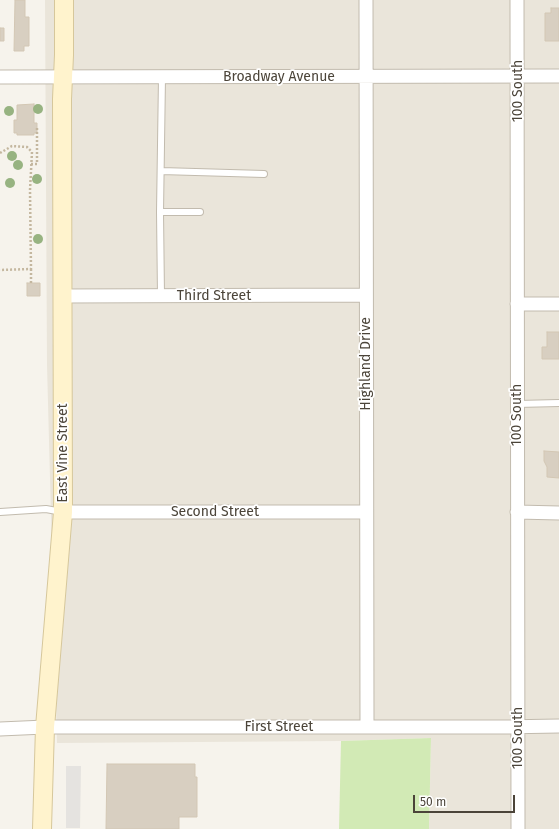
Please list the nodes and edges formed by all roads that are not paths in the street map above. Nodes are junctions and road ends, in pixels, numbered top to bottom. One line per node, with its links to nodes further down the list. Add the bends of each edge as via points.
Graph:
1 (64, 0): 8 (street, East Vine Street)
2 (366, 0): 4 (street, Highland Drive)
3 (517, 0): 5 (street, 100 South)
4 (366, 76): 5 (street, Broadway Avenue); 9 (street, Broadway Avenue); 14 (street, Highland Drive)
5 (518, 76): 6 (street, Broadway Avenue); 17 (street, 100 South)
6 (559, 76)
7 (0, 77): 8 (street, Broadway Avenue)
8 (63, 77): 9 (street, Broadway Avenue); 15 (street, East Vine Street)
9 (162, 77): 10 (lane)
10 (161, 171): 11 (lane); 12 (lane)
11 (264, 174)
12 (160, 212): 13 (lane); 16 (lane)
13 (200, 212)
14 (366, 295): 16 (street, Third Street); 23 (street, Highland Drive)
15 (62, 296): 16 (street, Third Street); 22 (street, East Vine Street)
16 (161, 296)
17 (517, 304): 18 (street); 20 (street, 100 South)
18 (559, 304)
19 (559, 403): 20 (lane)
20 (517, 404): 24 (street, 100 South)
21 (0, 512): 22 (lane)
22 (63, 512): 23 (street, Second Street); 28 (street, East Vine Street)
23 (366, 512): 29 (street, Highland Drive)
24 (517, 512): 25 (street); 26 (street, 100 South)
25 (559, 513)
26 (519, 726): 27 (street, First Street); 29 (street, First Street); 32 (street, 100 South)
27 (559, 726)
28 (45, 727): 29 (street, First Street); 30 (street, First Street); 31 (street, East Vine Street)
29 (367, 727)
30 (0, 729)
31 (42, 829)
32 (518, 829)

